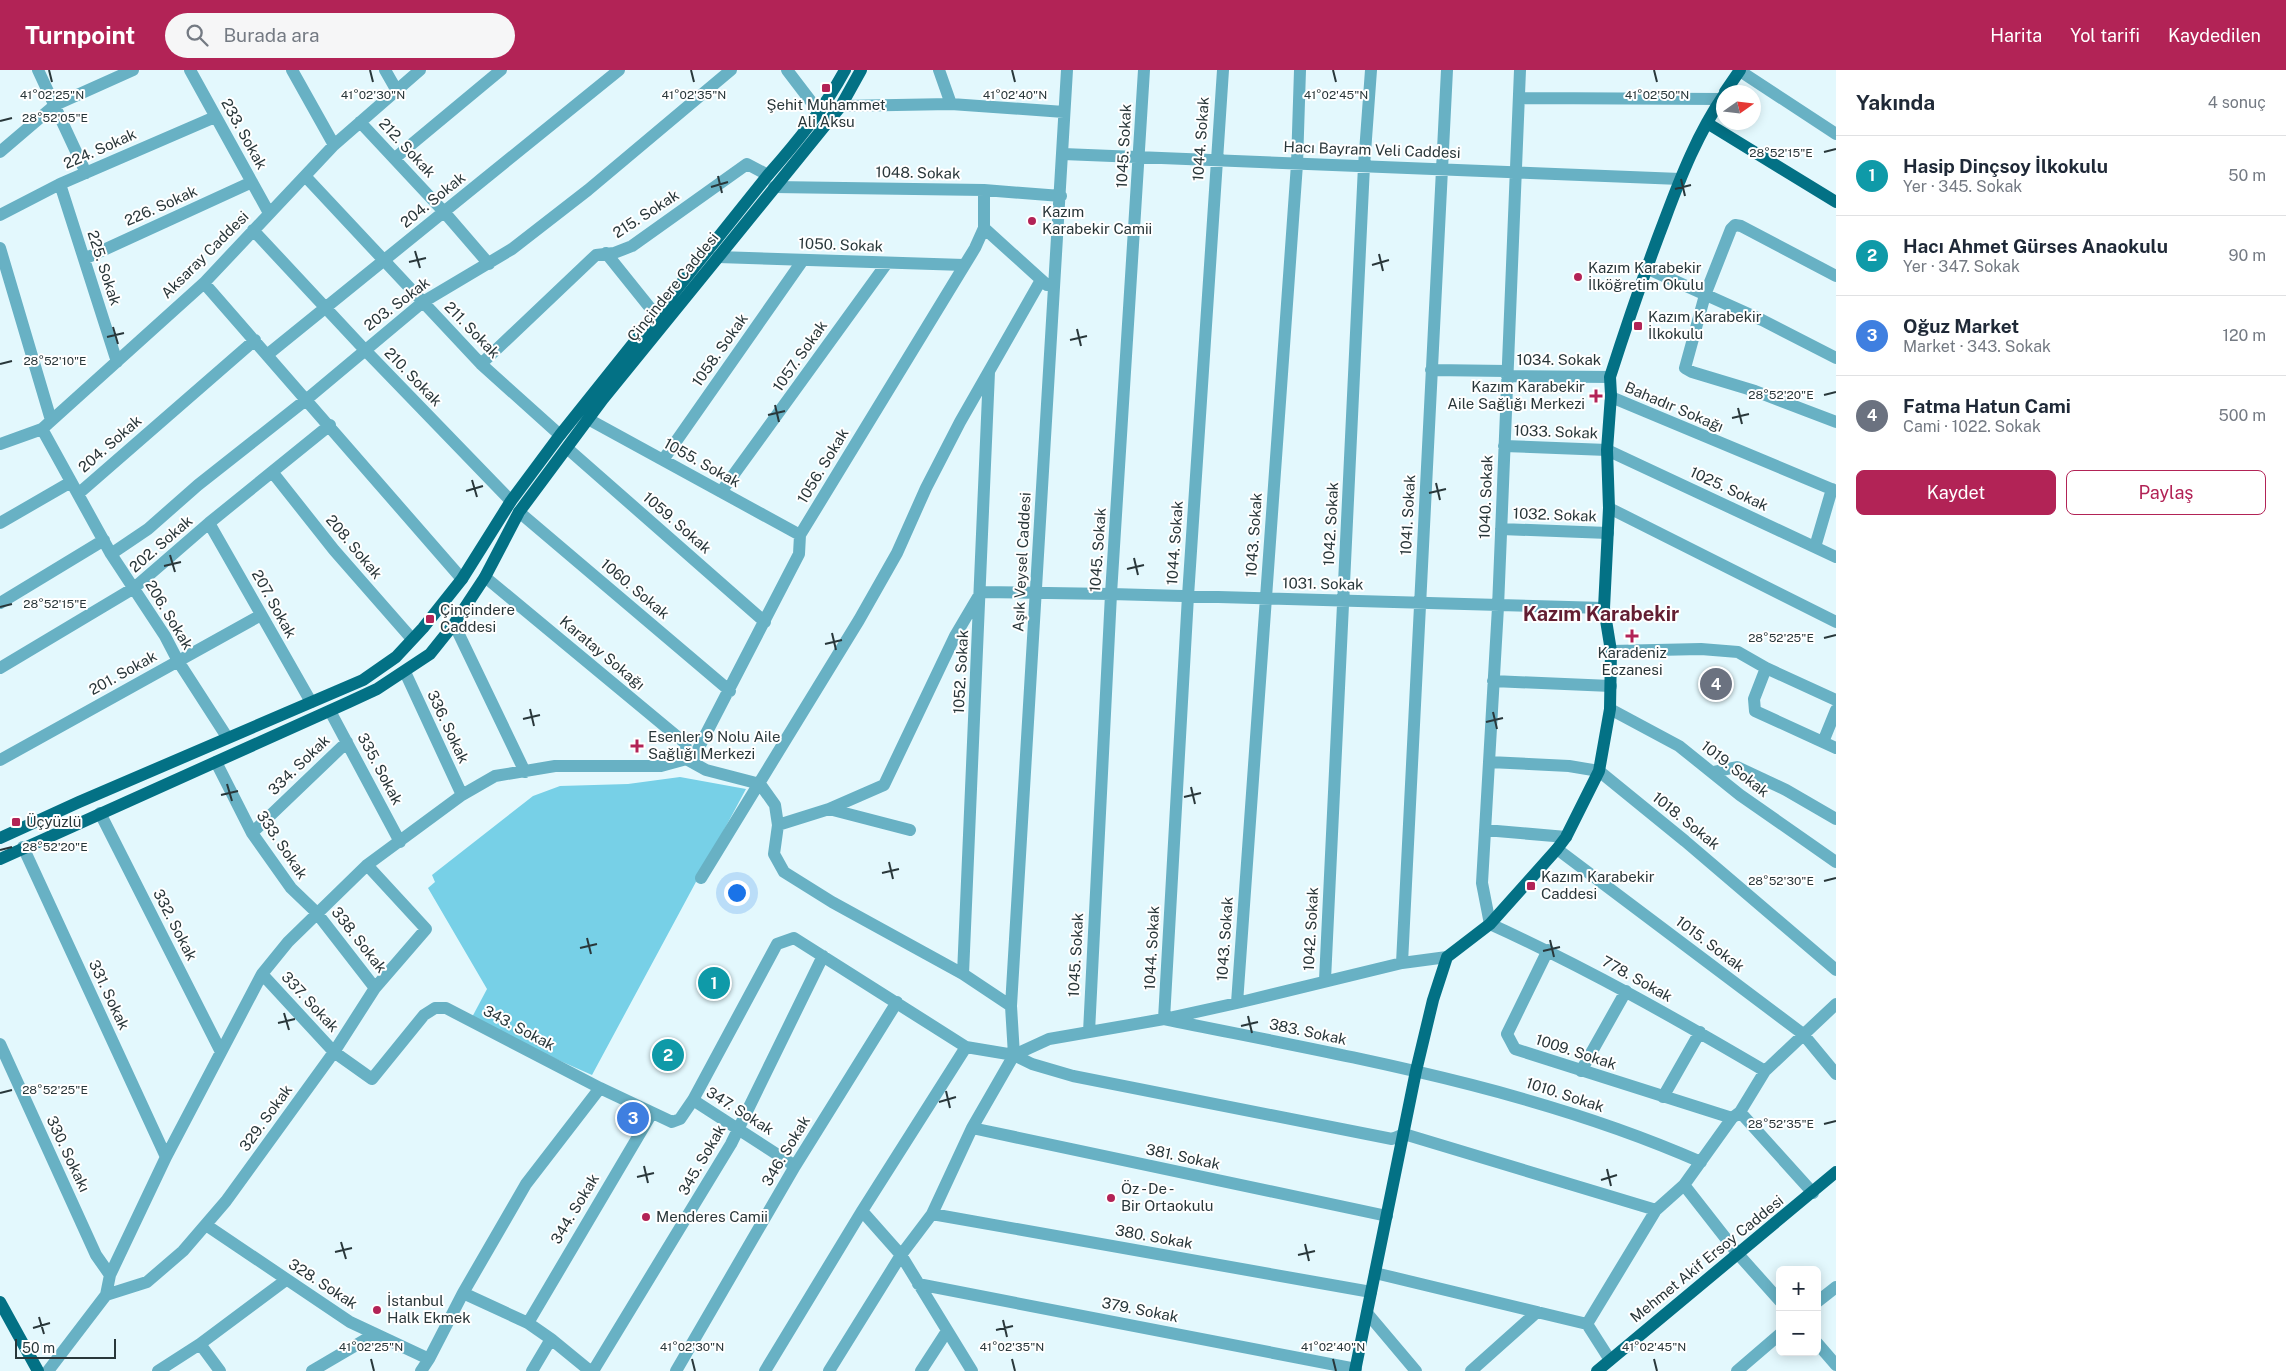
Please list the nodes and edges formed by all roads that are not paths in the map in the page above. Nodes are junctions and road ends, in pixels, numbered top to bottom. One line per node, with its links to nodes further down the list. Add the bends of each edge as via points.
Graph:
1 (38, 70): 28 (street)
2 (133, 70): 22 (street)
3 (190, 70): 33 (street, 233. Sokak)
4 (292, 70): 37 (street)
5 (385, 70): 24 (street)
6 (420, 70): 24 (street, Aksaray Caddesi)
7 (500, 70): 41 (street)
8 (618, 70): 58 (street, 204. Sokak)
9 (731, 70): 69 (street, 203. Sokak, via 588,190)
10 (787, 70): 31 (street)
11 (845, 70): 31 (main road, Çinçindere Caddesi)
12 (860, 70): 29 (main road, Çinçindere Caddesi)
13 (939, 70): 27 (street)
14 (1067, 70): 32 (street, Aşık Veysel Caddesi)
15 (1144, 70): 40 (street, 1045. Sokak)
16 (1222, 70): 42 (street, 1044. Sokak)
17 (1300, 70): 43 (street, 1043. Sokak)
18 (1371, 70): 44 (street, 1042. Sokak)
19 (1446, 70): 45 (street, 1041. Sokak)
20 (1520, 70): 26 (street, 1040. Sokak)
21 (1740, 71): 23 (main road); 36 (street)
22 (109, 75): 28 (street)
23 (1730, 85)
24 (397, 91): 34 (street, Aksaray Caddesi)
25 (1716, 96): 26 (street)
26 (1519, 98): 47 (street, 1040. Sokak)
27 (951, 104): 29 (street); 32 (street)
28 (55, 105): 38 (street); 46 (street)
29 (841, 106): 53 (main road, Çinçindere Caddesi)
30 (1716, 108): 35 (main road)
31 (820, 112): 48 (main road, Çinçindere Caddesi)
32 (1064, 112): 39 (street, Aşık Veysel Caddesi)
33 (215, 116): 46 (street, 224. Sokak); 51 (street, 233. Sokak)
34 (360, 122): 37 (street, Aksaray Caddesi); 41 (street, 212. Sokak)
35 (1707, 123): 50 (main road); 56 (main road)
36 (1836, 134)
37 (334, 145): 49 (street, Aksaray Caddesi)
38 (0, 152)
39 (1063, 154): 40 (street, Hacı Bayram Veli Caddesi); 55 (street, Aşık Veysel Caddesi)
40 (1139, 157): 42 (street, Hacı Bayram Veli Caddesi); 124 (street, 1045. Sokak)
41 (395, 158): 58 (street, 212. Sokak)
42 (1216, 160): 43 (street, Hacı Bayram Veli Caddesi); 125 (street, 1044. Sokak)
43 (1297, 164): 44 (street, Hacı Bayram Veli Caddesi); 126 (street, 1043. Sokak)
44 (1364, 166): 45 (street, Hacı Bayram Veli Caddesi); 127 (street, 1042. Sokak)
45 (1441, 169): 47 (street, Hacı Bayram Veli Caddesi); 87 (street, 1041. Sokak)
46 (86, 172): 52 (street, 224. Sokak)
47 (1516, 172): 50 (street, Hacı Bayram Veli Caddesi); 88 (street, 1040. Sokak)
48 (768, 175): 63 (street, 215. Sokak, via 747,164 632,246); 79 (main road, Çinçindere Caddesi)
49 (305, 176): 57 (street, Aksaray Caddesi); 66 (street, 211. Sokak)
50 (1680, 179): 71 (main road)
51 (252, 182): 57 (street, 233. Sokak); 65 (street, 226. Sokak)
52 (60, 184): 59 (street, 224. Sokak); 65 (street, 225. Sokak)
53 (774, 187): 54 (street, 1048. Sokak); 64 (main road, Çinçindere Caddesi)
54 (984, 190): 55 (street, 1048. Sokak); 60 (street, 1056. Sokak)
55 (1061, 196): 75 (street, Aşık Veysel Caddesi)
56 (1836, 202)
57 (269, 213): 61 (street, Aksaray Caddesi)
58 (445, 213): 66 (street, 204. Sokak); 69 (street, 212. Sokak)
59 (0, 215)
60 (984, 228): 70 (street, 1056. Sokak); 73 (street)
61 (253, 230): 74 (street, Aksaray Caddesi); 78 (street, 210. Sokak)
62 (0, 248): 94 (street)
63 (606, 253): 79 (street); 85 (street, 215. Sokak, via 596,255 575,273)
64 (718, 257): 67 (street, 1050. Sokak); 92 (main road, Çinçindere Caddesi)
65 (84, 259): 84 (street, 225. Sokak)
66 (384, 260): 77 (street, 211. Sokak); 78 (street, 204. Sokak)
67 (803, 260): 68 (street, 1050. Sokak); 101 (street, 1058. Sokak)
68 (887, 263): 70 (street, 1050. Sokak); 105 (street, 1057. Sokak)
69 (489, 264): 77 (street, 203. Sokak)
70 (964, 265): 114 (street, 1056. Sokak)
71 (1646, 268): 76 (street); 89 (main road)
72 (1836, 276): 76 (street, via 1735,225)
73 (1041, 280): 75 (street); 86 (street)
74 (204, 283): 80 (street); 84 (street, Aksaray Caddesi)
75 (1054, 291): 123 (street, Aşık Veysel Caddesi)
76 (1706, 295): 83 (street); 93 (street, via 1685,368)
77 (422, 302): 81 (street, 203. Sokak); 85 (street, 211. Sokak)
78 (325, 309): 81 (street, 210. Sokak); 82 (street, 204. Sokak)
79 (655, 314): 96 (main road, Çinçindere Caddesi)
80 (255, 340): 82 (street); 106 (street, 204. Sokak)
81 (364, 349): 91 (street, 203. Sokak); 107 (street, 210. Sokak)
82 (267, 355): 91 (street)
83 (1836, 358)
84 (116, 362): 94 (street, Aksaray Caddesi)
85 (481, 364): 96 (street, 211. Sokak)
86 (989, 370): 122 (street, 1052. Sokak); 162 (street, via 926,488 897,553)
87 (1431, 370): 88 (street, 1034. Sokak); 129 (street, 1041. Sokak)
88 (1507, 374): 89 (street, 1034. Sokak); 98 (street, 1040. Sokak)
89 (1610, 377): 90 (main road)
90 (1611, 397): 100 (main road); 104 (street, Bahadır Sokağı)
91 (307, 398): 95 (street); 117 (street, 203. Sokak, via 148,529)
92 (588, 419): 99 (main road, Çinçindere Caddesi); 101 (street, 1055. Sokak)
93 (1836, 422)
94 (47, 425): 97 (street, Aksaray Caddesi); 103 (street, 206. Sokak)
95 (330, 425): 102 (street, 202. Sokak); 120 (street)
96 (560, 435): 99 (main road); 107 (main road, Çinçindere Caddesi)
97 (0, 444)
98 (1504, 446): 100 (street, 1033. Sokak); 112 (street, 1040. Sokak)
99 (568, 448): 109 (main road, Çinçindere Caddesi); 133 (street, 1059. Sokak)
100 (1608, 450): 108 (main road); 116 (street, 1025. Sokak)
101 (663, 460): 105 (street, 1055. Sokak)
102 (273, 473): 111 (street, 202. Sokak); 136 (street, 208. Sokak, via 334,550)
103 (71, 482): 106 (street, 206. Sokak); 110 (street, 204. Sokak)
104 (1834, 490): 116 (street)
105 (721, 492): 114 (street, 1055. Sokak)
106 (78, 494): 115 (street, 206. Sokak)
107 (511, 501): 120 (main road, Çinçindere Caddesi)
108 (1609, 508): 113 (main road); 134 (street)
109 (519, 512): 119 (main road, Çinçindere Caddesi); 144 (street, 1060. Sokak)
110 (0, 523)
111 (209, 523): 121 (street, 202. Sokak); 132 (street, 207. Sokak)
112 (1501, 529): 113 (street, 1032. Sokak); 130 (street, 1040. Sokak)
113 (1608, 533): 131 (main road)
114 (800, 535): 133 (street, 1056. Sokak, via 799,554)
115 (104, 540): 117 (street, 206. Sokak); 128 (street)
116 (1815, 547): 118 (street, 1025. Sokak)
117 (111, 554): 121 (street, 206. Sokak)
118 (1836, 557)
119 (484, 577): 135 (main road, Çinçindere Caddesi); 156 (street, Karatay Sokağı, via 685,743)
120 (462, 579): 136 (main road, Çinçindere Caddesi)
121 (134, 588): 138 (street, 206. Sokak); 139 (street, 202. Sokak)
122 (981, 592): 123 (street, 1031. Sokak); 164 (street, via 955,636 884,786); 188 (street, 1052. Sokak)
123 (1037, 592): 124 (street, 1031. Sokak); 195 (street, Aşık Veysel Caddesi)
124 (1111, 594): 125 (street, 1031. Sokak); 197 (street, 1045. Sokak)
125 (1188, 596): 126 (street, 1031. Sokak); 196 (street, 1044. Sokak)
126 (1266, 600): 127 (street, 1031. Sokak); 193 (street, 1043. Sokak)
127 (1344, 600): 129 (street, 1031. Sokak); 189 (street, 1042. Sokak)
128 (0, 603)
129 (1420, 603): 130 (street, 1031. Sokak); 185 (street, 1041. Sokak)
130 (1498, 607): 131 (street, 1031. Sokak); 142 (street, 1040. Sokak)
131 (1604, 608): 137 (main road)
132 (261, 615): 138 (street, 201. Sokak); 146 (street, 207. Sokak)
133 (765, 622): 144 (street, 1056. Sokak)
134 (1836, 622)
135 (454, 624): 141 (main road, Çinçindere Caddesi, via 430,654); 160 (street)
136 (412, 639): 146 (main road, Çinçindere Caddesi, via 396,657 363,680)
137 (1611, 652): 140 (street, via 1701,649 1738,652); 143 (main road)
138 (178, 661): 150 (street, 206. Sokak); 155 (street, 201. Sokak)
139 (0, 668)
140 (1766, 668): 145 (street); 152 (street, via 1754,700 1754,711)
141 (405, 672): 149 (main road, Çinçindere Caddesi); 163 (street, 336. Sokak)
142 (1493, 681): 143 (street); 158 (street, 1040. Sokak)
143 (1611, 686): 147 (main road)
144 (730, 691): 156 (street, 1056. Sokak, via 694,758)
145 (1836, 700)
146 (311, 702): 150 (main road, Çinçindere Caddesi)
147 (1610, 709): 159 (main road); 161 (street, 1019. Sokak, via 1679,746)
148 (1836, 710): 152 (street)
149 (330, 711): 151 (street, 335. Sokak); 157 (main road, Çinçindere Caddesi)
150 (227, 737): 153 (main road, Çinçindere Caddesi)
151 (347, 742): 170 (street, 334. Sokak); 173 (street, 335. Sokak)
152 (1823, 742): 154 (street)
153 (209, 746): 157 (main road); 172 (main road, Çinçindere Caddesi)
154 (1836, 748)
155 (0, 760)
156 (688, 760): 160 (street, via 661,766 555,766); 162 (street, via 706,770)
157 (216, 762): 165 (main road, Çinçindere Caddesi); 170 (street, 333. Sokak)
158 (1489, 762): 159 (street, 1018. Sokak, via 1570,766); 169 (street, 1040. Sokak)
159 (1599, 771): 171 (main road); 186 (street, 1018. Sokak)
160 (525, 772): 163 (street, via 496,776)
161 (1713, 772): 166 (street, via 1737,766); 177 (street, 1019. Sokak, via 1740,795)
162 (760, 784): 167 (street, via 775,805); 179 (street)
163 (462, 795): 173 (street)
164 (829, 809): 167 (street); 168 (street)
165 (100, 813): 174 (main road, Çinçindere Caddesi); 202 (street, 332. Sokak)
166 (1836, 820)
167 (778, 825): 188 (street, via 774,854 784,872)
168 (910, 830)
169 (1485, 830): 171 (street); 181 (street, 1040. Sokak, via 1482,882)
170 (252, 833): 180 (street, 333. Sokak, via 291,888)
171 (1566, 837): 175 (main road)
172 (0, 838)
173 (400, 842): 178 (street)
174 (23, 847): 176 (main road, Çinçindere Caddesi); 218 (street, 331. Sokak)
175 (1557, 849): 181 (main road); 199 (street, 1015. Sokak)
176 (0, 859)
177 (1836, 862)
178 (367, 865): 180 (street); 190 (street, 329. Sokak, via 426,929)
179 (701, 878)
180 (316, 912): 187 (street); 190 (street, 338. Sokak)
181 (1490, 924): 182 (street, 778. Sokak); 184 (main road)
182 (1548, 950): 191 (street, 778. Sokak); 207 (street, 1009. Sokak, via 1507,1034 1515,1049)
183 (824, 956): 192 (street); 212 (street, via 794,938 777,944); 215 (street, 345. Sokak)
184 (1447, 957): 185 (street); 206 (main road)
185 (1402, 963): 189 (street)
186 (1836, 970)
187 (262, 974): 202 (street); 203 (street, 337. Sokak)
188 (963, 974): 195 (street)
189 (1325, 980): 193 (street)
190 (375, 988): 203 (street, 329. Sokak)
191 (1626, 991): 198 (street, 778. Sokak); 207 (street)
192 (897, 1002): 201 (street); 220 (street, 346. Sokak)
193 (1237, 1003): 196 (street)
194 (1836, 1004): 199 (street)
195 (1011, 1006): 204 (street, Aşık Veysel Caddesi)
196 (1164, 1019): 197 (street); 206 (street, 383. Sokak)
197 (1089, 1032): 204 (street, via 1049,1039)
198 (1700, 1032): 208 (street, 778. Sokak); 211 (street)
199 (1803, 1034): 205 (street, 1015. Sokak); 208 (street)
200 (0, 1044): 232 (street, 330. Sokakı, via 96,1255)
201 (966, 1046): 204 (street); 225 (street)
202 (221, 1052): 218 (street)
203 (334, 1052): 209 (street, 337. Sokak); 228 (street, 329. Sokak)
204 (1014, 1055): 216 (street); 217 (street, via 1073,1076 1392,1138)
205 (1834, 1066)
206 (1416, 1071): 217 (main road); 219 (street, 1010. Sokak, via 1506,1093 1656,1142)
207 (1581, 1071): 211 (street, 1009. Sokak)
208 (1765, 1071): 214 (street)
209 (372, 1079): 210 (street, 343. Sokak, via 424,1015 435,1008 446,1008)
210 (600, 1088): 213 (street, 343. Sokak); 237 (street, via 526,1184)
211 (1663, 1097): 214 (street, 1009. Sokak)
212 (693, 1100): 213 (street, 343. Sokak, via 680,1120 672,1122); 215 (street, 347. Sokak)
213 (652, 1113): 244 (street, 344. Sokak)
214 (1736, 1115): 219 (street); 223 (street)
215 (738, 1128): 220 (street, 347. Sokak); 263 (street, 345. Sokak)
216 (972, 1128): 226 (street); 227 (street, 381. Sokak)
217 (1404, 1134): 224 (street); 227 (main road)
218 (166, 1157): 232 (street)
219 (1701, 1162): 222 (street)
220 (795, 1166): 264 (street, 346. Sokak)
221 (1836, 1172): 223 (main road, Mehmet Akif Ersoy Caddesi)
222 (1684, 1185): 224 (street); 229 (street)
223 (1813, 1193): 229 (main road, Mehmet Akif Ersoy Caddesi)
224 (1656, 1210): 245 (street)
225 (862, 1211): 230 (street); 265 (street)
226 (932, 1214): 230 (street); 236 (street, 380. Sokak)
227 (1387, 1216): 231 (main road)
228 (206, 1225): 233 (street, 328. Sokak); 238 (street, 329. Sokak, via 183,1251 147,1282)
229 (1738, 1254): 239 (street); 253 (main road, Mehmet Akif Ersoy Caddesi)
230 (901, 1255): 234 (street); 266 (street)
231 (1376, 1273): 236 (main road); 242 (street)
232 (110, 1274): 238 (street)
233 (286, 1280): 247 (street, 328. Sokak, via 350,1322); 250 (street)
234 (918, 1284): 246 (street); 255 (street, 379. Sokak)
235 (1836, 1287): 240 (street)
236 (1371, 1292): 243 (main road)
237 (463, 1293): 244 (street); 252 (street)
238 (106, 1295): 257 (street)
239 (1776, 1297)
240 (1821, 1299)
241 (0, 1302): 256 (main road)
242 (1537, 1312): 245 (street); 270 (street)
243 (1367, 1313): 255 (main road); 269 (street)
244 (528, 1323): 249 (street)
245 (1587, 1324): 253 (street)
246 (947, 1331): 267 (street); 268 (street)
247 (375, 1334): 252 (street, 328. Sokak); 260 (street)
248 (1776, 1337): 272 (street)
249 (551, 1339): 262 (street); 263 (street)
250 (200, 1344): 258 (street); 259 (street)
251 (1821, 1347): 254 (street)
252 (429, 1359): 261 (street)
253 (1610, 1360): 271 (main road, Mehmet Akif Ersoy Caddesi)
254 (1836, 1364)
255 (1355, 1370)
256 (38, 1371)
257 (48, 1371)
258 (158, 1371)
259 (220, 1371)
260 (312, 1371)
261 (421, 1371)
262 (532, 1371)
263 (591, 1371)
264 (676, 1371)
265 (765, 1371)
266 (828, 1371)
267 (921, 1371)
268 (972, 1371)
269 (1416, 1371)
270 (1471, 1371)
271 (1597, 1371)
272 (1737, 1371)

